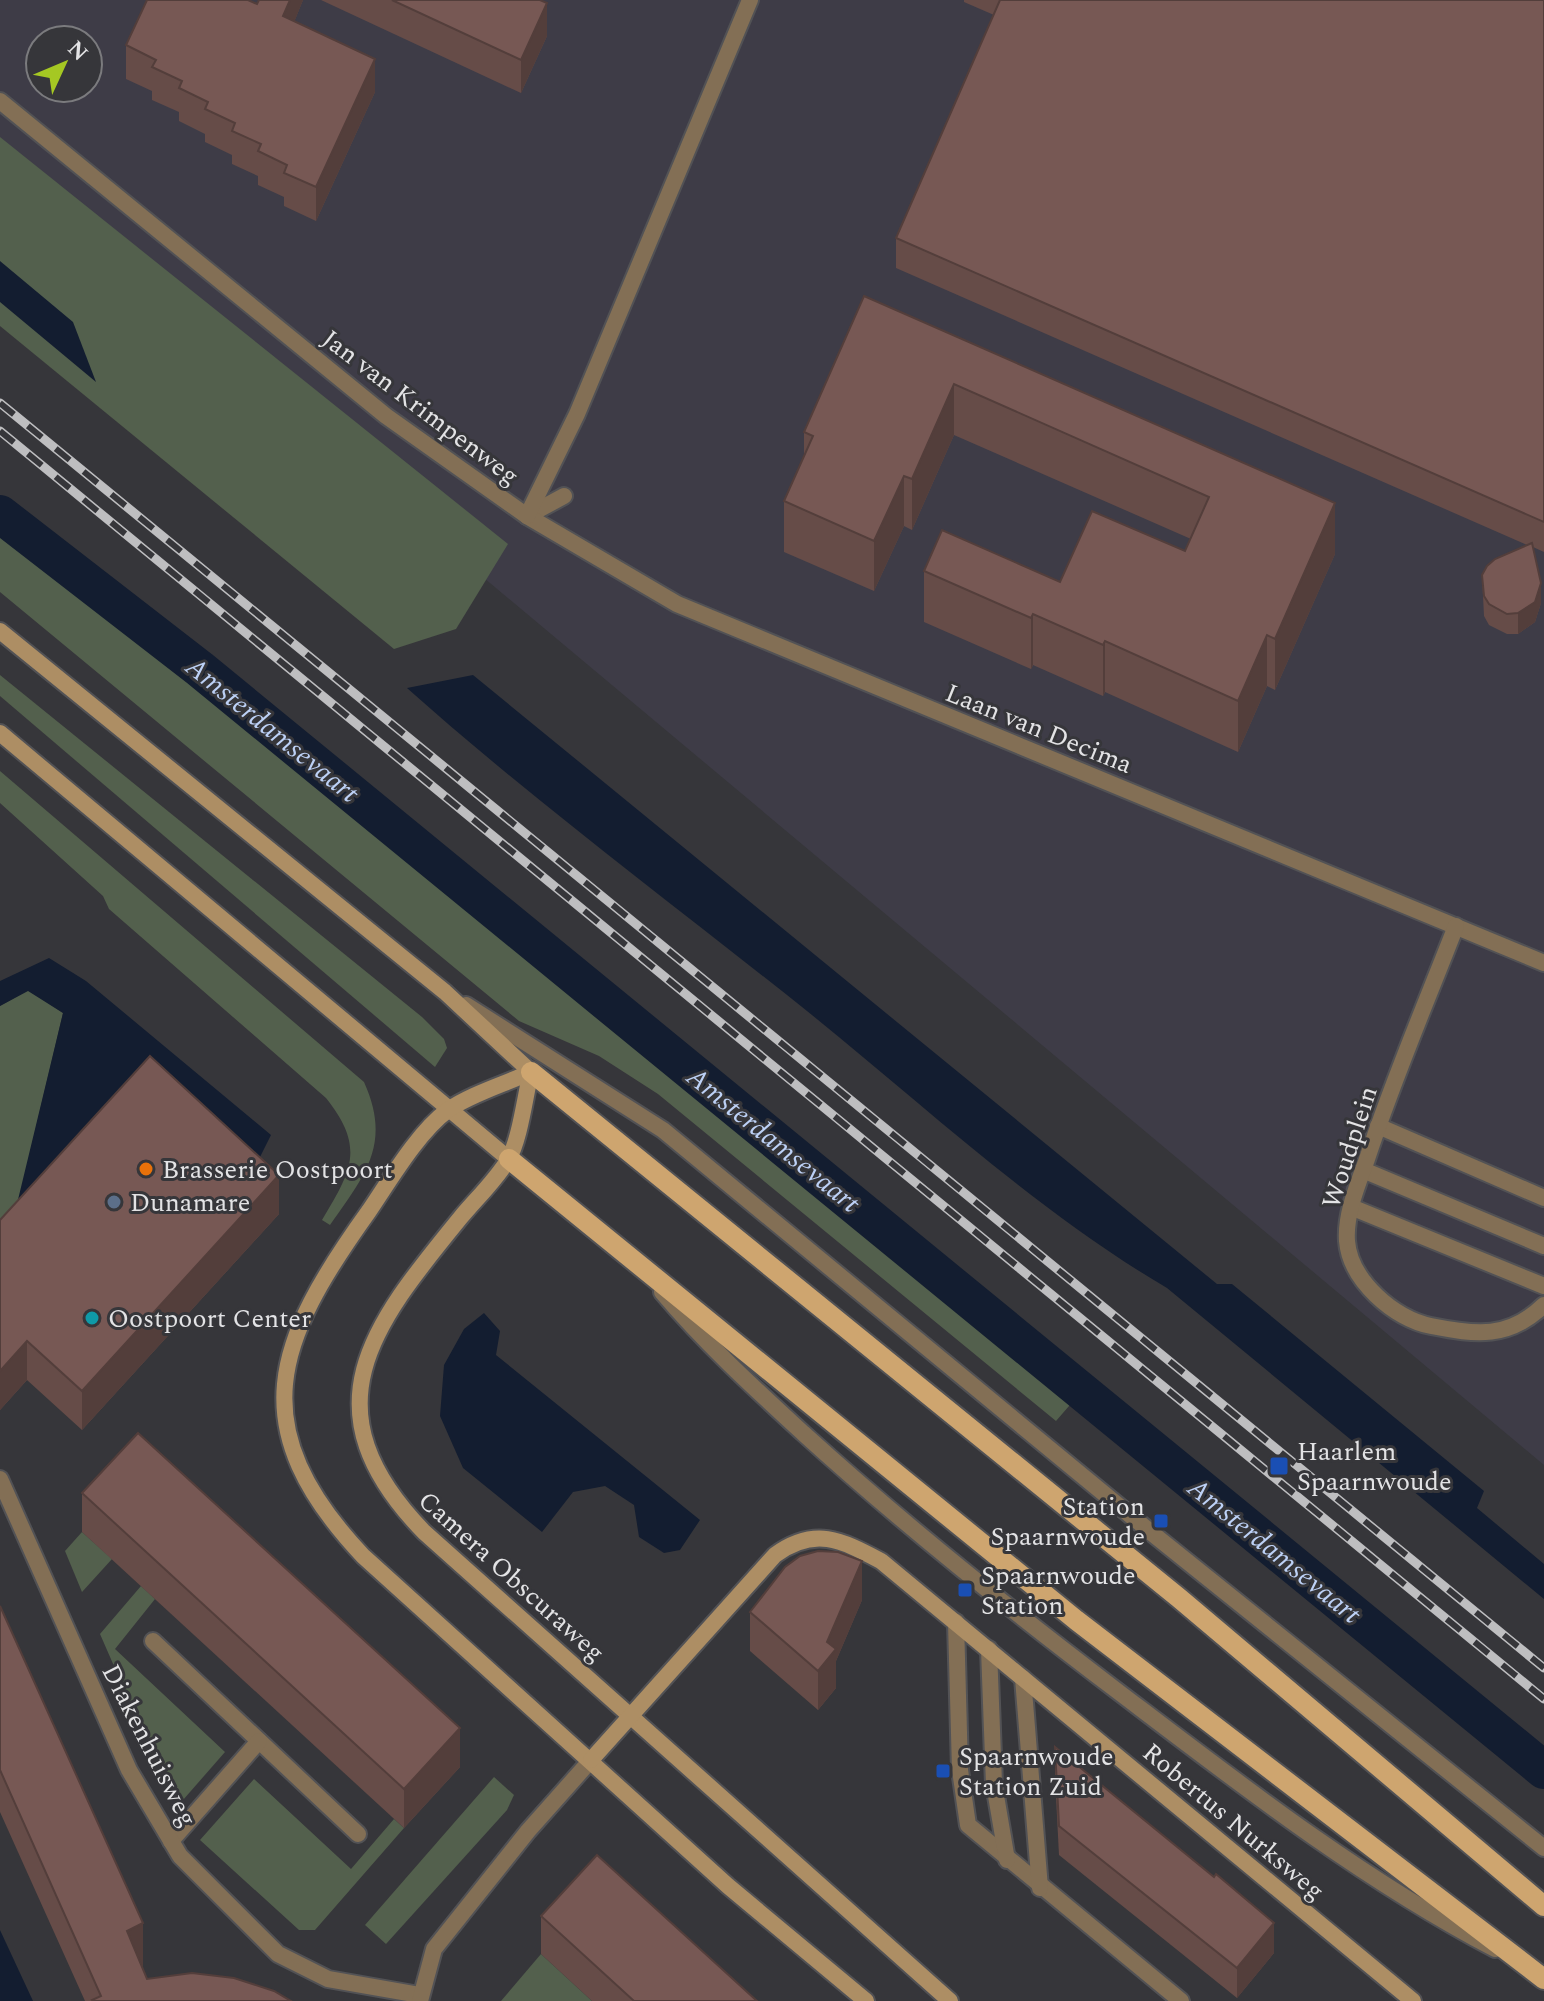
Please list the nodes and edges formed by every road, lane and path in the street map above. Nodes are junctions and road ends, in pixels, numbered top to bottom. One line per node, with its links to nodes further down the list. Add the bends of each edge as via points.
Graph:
1 (750, 0): 4 (street, Jan van Krimpenweg, via 577,414)
2 (0, 101): 4 (street, Jan van Krimpenweg, via 386,416)
3 (564, 496): 4 (street)
4 (527, 516): 7 (street, Laan van Decima, via 677,604)
5 (0, 631): 9 (main road)
6 (0, 733): 11 (main road)
7 (1456, 926): 8 (street, Laan van Decima); 12 (street, Woudplein)
8 (1544, 963)
9 (445, 992): 10 (main road); 31 (street, via 663,1130)
10 (531, 1072): 11 (main road); 13 (main road, Camera Obscuraweg); 34 (main road, via 1179,1598)
11 (448, 1110): 13 (main road); 28 (main road, via 414,1147 305,1307 287,1365 288,1437 313,1495 345,1537)
12 (1378, 1126): 14 (street, Woudplein); 15 (street)
13 (509, 1159): 18 (main road); 26 (main road, Camera Obscuraweg, via 383,1321 363,1368 360,1422 380,1476 406,1514)
14 (1363, 1170): 16 (street, Woudplein); 17 (street)
15 (1544, 1198)
16 (1351, 1207): 19 (street); 20 (street, Woudplein, via 1346,1238 1350,1264 1384,1302 1421,1324 1500,1333)
17 (1544, 1246)
18 (632, 1257): 35 (main road, via 1076,1620); 35 (street, via 706,1343 871,1495 984,1589 1309,1833)
19 (1544, 1286)
20 (1544, 1305)
21 (0, 1479): 30 (street, Diakenhuisweg, via 129,1770)
22 (956, 1622): 24 (main road, Robertus Nurksweg); 26 (main road, Robertus Nurksweg, via 881,1561 853,1547 826,1538 794,1541 775,1555); 32 (street, via 964,1810 968,1825)
23 (153, 1641): 27 (street)
24 (989, 1649): 25 (main road, Robertus Nurksweg); 32 (street, via 994,1784)
25 (1023, 1678): 33 (street); 36 (main road, Robertus Nurksweg)
26 (630, 1715): 28 (main road, Robertus Nurksweg); 39 (main road, Camera Obscuraweg)
27 (259, 1741): 29 (street); 30 (street)
28 (591, 1760): 37 (street, Diakenhuisweg, via 434,1949); 38 (main road, via 728,1886)
29 (358, 1834)
30 (171, 1841): 37 (street, Diakenhuisweg, via 278,1954 328,1979)
31 (1544, 1848)
32 (1007, 1860): 33 (street)
33 (1040, 1888): 40 (street)
34 (1544, 1906)
35 (1538, 1974)
36 (1394, 1995): 41 (main road, Robertus Nurksweg)
37 (420, 1998)
38 (866, 2001)
39 (950, 2001)
40 (1181, 2001)
41 (1413, 2001)

